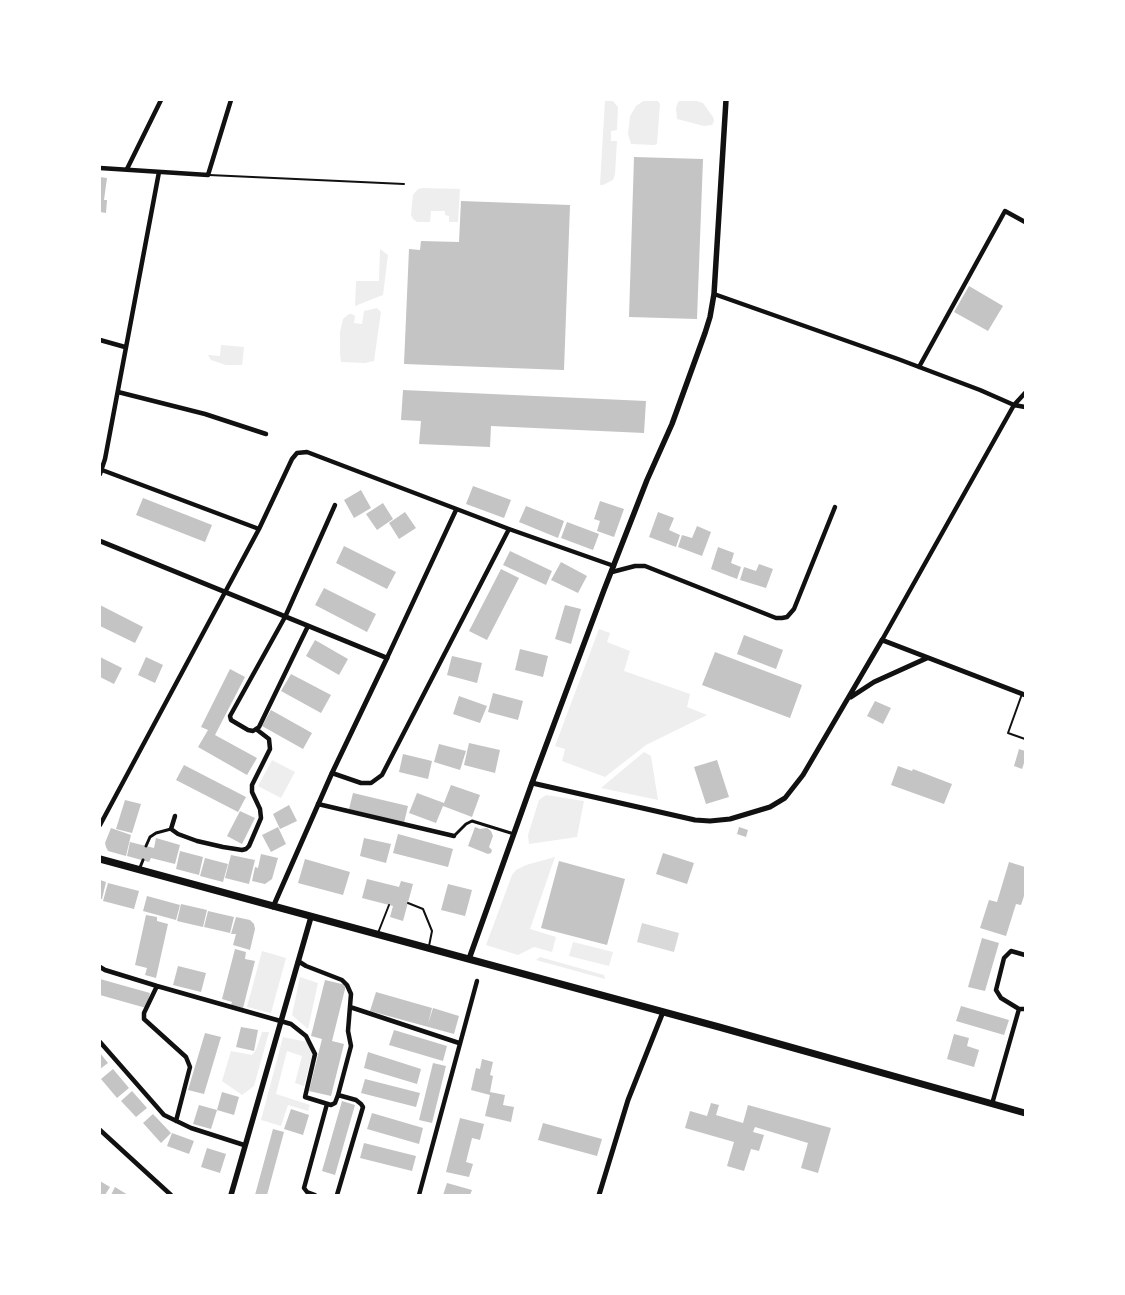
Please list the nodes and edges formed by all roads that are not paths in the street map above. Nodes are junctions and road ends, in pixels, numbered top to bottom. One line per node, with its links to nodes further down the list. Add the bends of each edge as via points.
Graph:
1 (161, 100): 5 (street)
2 (231, 100): 7 (street)
3 (726, 100): 10 (main road)
4 (100, 168): 5 (street)
5 (128, 169): 6 (street)
6 (159, 172): 7 (street); 12 (street)
7 (208, 175): 8 (lane)
8 (404, 184)
9 (1025, 222): 13 (street, via 1006,211)
10 (714, 294): 13 (street); 26 (main road, via 705,333 672,424)
11 (100, 340): 12 (street)
12 (126, 347): 14 (street)
13 (919, 367): 16 (street)
14 (118, 392): 18 (street, via 205,414); 19 (street)
15 (1025, 393): 16 (street)
16 (1014, 405): 17 (street); 31 (street)
17 (1025, 407)
18 (266, 434)
19 (101, 472): 23 (street)
20 (335, 505): 29 (street)
21 (835, 507): 27 (street, via 794,609 782,618 645,566)
22 (456, 510): 23 (street, via 303,451 294,455); 24 (street); 33 (street)
23 (259, 529): 28 (street)
24 (509, 529): 26 (street); 38 (street, via 382,776 371,783 361,783)
25 (100, 541): 28 (street)
26 (614, 566): 27 (main road)
27 (612, 572): 39 (main road)
28 (225, 592): 29 (street); 42 (street)
29 (285, 617): 30 (street); 36 (street, via 230,716 231,720 248,730)
30 (308, 626): 33 (street); 36 (street)
31 (882, 640): 32 (street); 35 (street)
32 (928, 657): 34 (street); 35 (street, via 874,682)
33 (387, 658): 38 (street)
34 (1024, 694): 37 (lane, via 1008,732)
35 (848, 699): 39 (street, via 791,791 777,804 750,814 722,820 695,820)
36 (256, 729): 43 (street, via 269,739 270,749 252,785 261,818 249,846 242,850 197,841)
37 (1025, 739)
38 (332, 773): 40 (street)
39 (532, 783): 44 (main road)
40 (318, 804): 45 (street); 52 (street)
41 (175, 816): 43 (street)
42 (100, 825)
43 (171, 829): 46 (street, via 150,837)
44 (515, 834): 45 (street, via 472,821); 57 (main road)
45 (454, 836)
46 (146, 846)
47 (100, 859): 49 (main road)
48 (143, 860): 49 (street)
49 (139, 870): 52 (main road)
50 (408, 903): 55 (lane, via 423,910 432,931)
51 (389, 905): 54 (lane)
52 (273, 907): 53 (main road)
53 (311, 917): 54 (main road); 58 (main road)
54 (378, 935): 55 (main road)
55 (428, 948): 57 (main road)
56 (1025, 955): 63 (street, via 1011,951 1004,958 996,990 1001,998)
57 (469, 959): 65 (main road)
58 (298, 961): 62 (street, via 342,980 351,994); 66 (main road)
59 (100, 967): 61 (street)
60 (477, 981): 68 (street)
61 (157, 986): 66 (street); 73 (street, via 144,1019 186,1057 190,1067)
62 (350, 1007): 68 (street); 69 (street, via 348,1031 351,1046)
63 (1019, 1009): 64 (street); 71 (street)
64 (1025, 1009)
65 (663, 1012): 71 (main road); 81 (street, via 628,1100)
66 (282, 1020): 70 (street, via 300,1030 315,1054 305,1097); 75 (main road)
67 (100, 1042): 73 (street, via 158,1110)
68 (459, 1043): 80 (street)
69 (338, 1095): 70 (street, via 335,1103); 79 (street, via 356,1100 363,1107)
70 (326, 1104): 78 (street, via 304,1188)
71 (992, 1104): 72 (main road)
72 (1025, 1113)
73 (176, 1121): 75 (street)
74 (100, 1130): 76 (street)
75 (244, 1145): 77 (main road)
76 (171, 1195)
77 (230, 1195)
78 (315, 1195)
79 (337, 1195)
80 (419, 1195)
81 (598, 1195)

